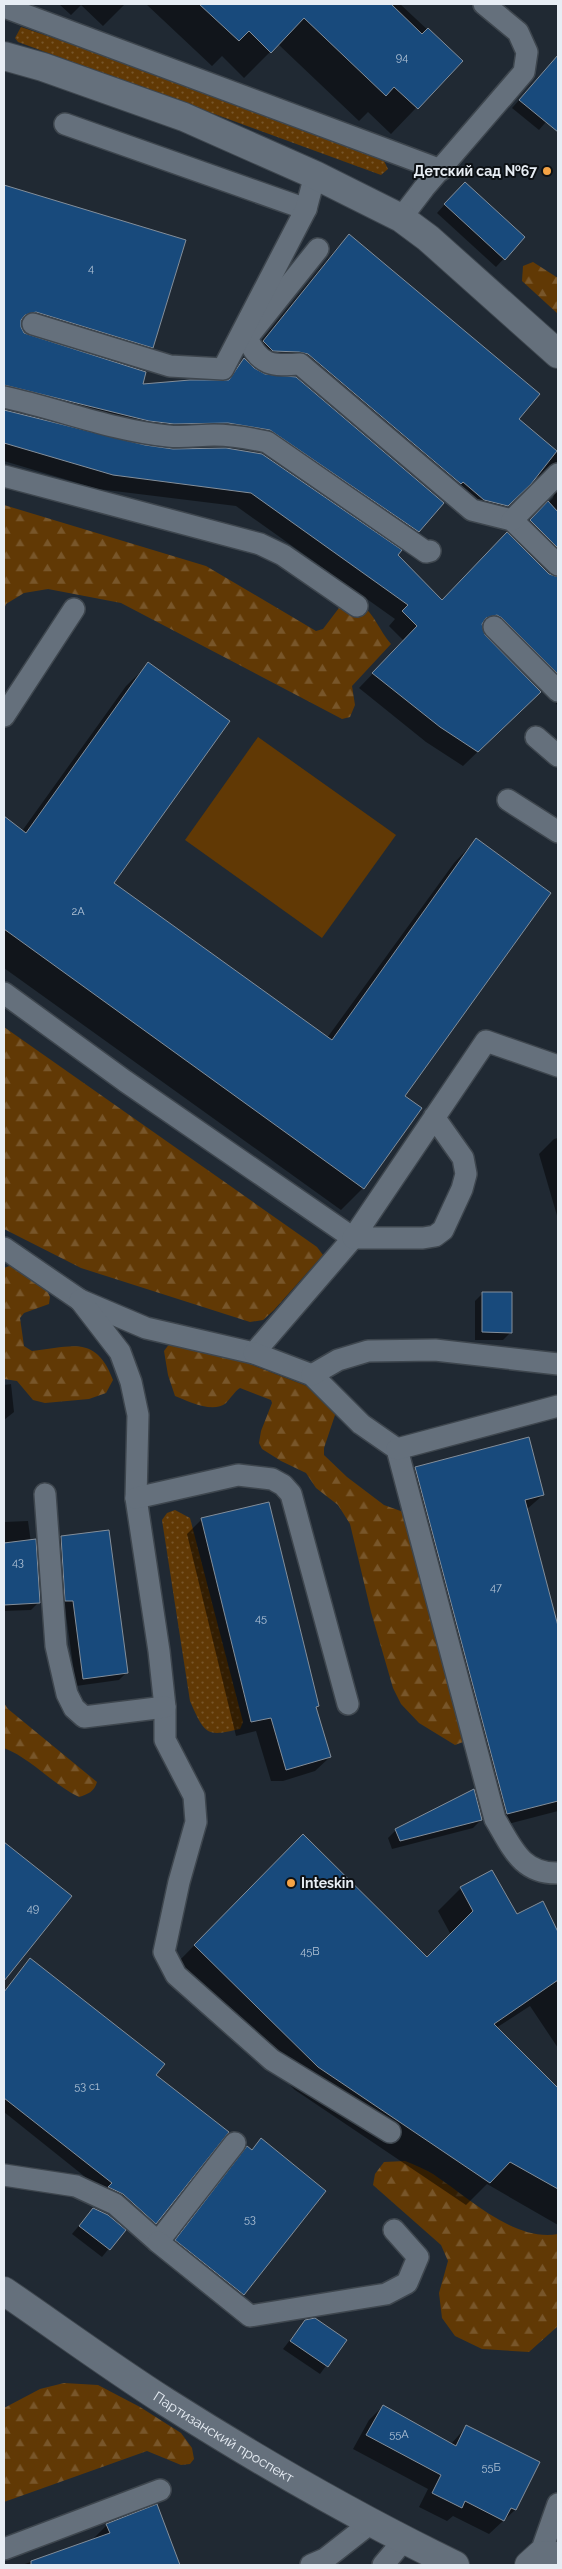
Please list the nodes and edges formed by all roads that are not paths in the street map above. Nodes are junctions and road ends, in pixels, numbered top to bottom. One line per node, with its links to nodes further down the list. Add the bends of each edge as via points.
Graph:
1 (484, 4): 5 (lane, via 518,32 527,52 524,72)
2 (4, 8): 5 (lane)
3 (4, 56): 6 (street, via 184,117)
4 (65, 124): 7 (lane)
5 (441, 170): 8 (lane)
6 (316, 175): 7 (lane); 8 (street)
7 (306, 209): 10 (lane, via 223,369 170,366)
8 (402, 218): 11 (street)
9 (318, 249): 15 (lane, via 247,338 254,354 273,366 300,364 472,510)
10 (33, 324)
11 (558, 354)
12 (4, 396): 16 (lane, via 110,426 169,436 216,435 267,442 426,552)
13 (558, 474): 15 (lane)
14 (4, 476): 18 (lane, via 260,544 283,555)
15 (512, 520): 17 (lane)
16 (430, 551)
17 (558, 565)
18 (357, 606)
19 (74, 609): 22 (lane)
20 (494, 627): 21 (lane)
21 (558, 691)
22 (4, 716)
23 (536, 737): 24 (lane)
24 (558, 756)
25 (508, 800): 26 (lane)
26 (558, 832)
27 (4, 993): 30 (lane, via 125,1081)
28 (558, 1066): 29 (lane, via 486,1041)
29 (434, 1117): 30 (lane); 30 (lane, via 463,1158 466,1174 443,1230 435,1236 423,1238)
30 (353, 1238): 33 (lane)
31 (4, 1248): 32 (lane)
32 (80, 1300): 33 (lane, via 146,1328); 39 (lane, via 120,1352 131,1382 138,1415)
33 (254, 1353): 35 (lane)
34 (558, 1364): 35 (lane, via 435,1350 368,1351 338,1360)
35 (312, 1376): 37 (lane, via 361,1424)
36 (558, 1406): 37 (lane)
37 (397, 1449): 42 (lane, via 495,1819 524,1862 534,1870)
38 (45, 1494): 41 (lane, via 56,1646 67,1694 74,1708 84,1717)
39 (136, 1498): 40 (lane, via 238,1474 283,1484 291,1494); 41 (lane)
40 (348, 1704)
41 (165, 1707): 43 (lane, via 164,1740 194,1796 196,1822 164,1952 176,1975 272,2060)
42 (558, 1873)
43 (390, 2132)
44 (234, 2143): 47 (lane)
45 (4, 2176): 47 (lane, via 76,2186 115,2204)
46 (394, 2230): 47 (lane, via 418,2257 407,2283 386,2294 250,2316)
47 (158, 2242)
48 (4, 2291): 51 (street, Партизанский проспект, via 165,2402)
49 (160, 2490): 53 (lane)
50 (558, 2504): 54 (lane)
51 (372, 2522): 52 (street, Партизанский проспект); 55 (lane, via 325,2559)
52 (404, 2540): 56 (lane); 57 (street, Партизанский проспект)
53 (4, 2549)
54 (542, 2559)
55 (311, 2565)
56 (383, 2565)
57 (455, 2565)

